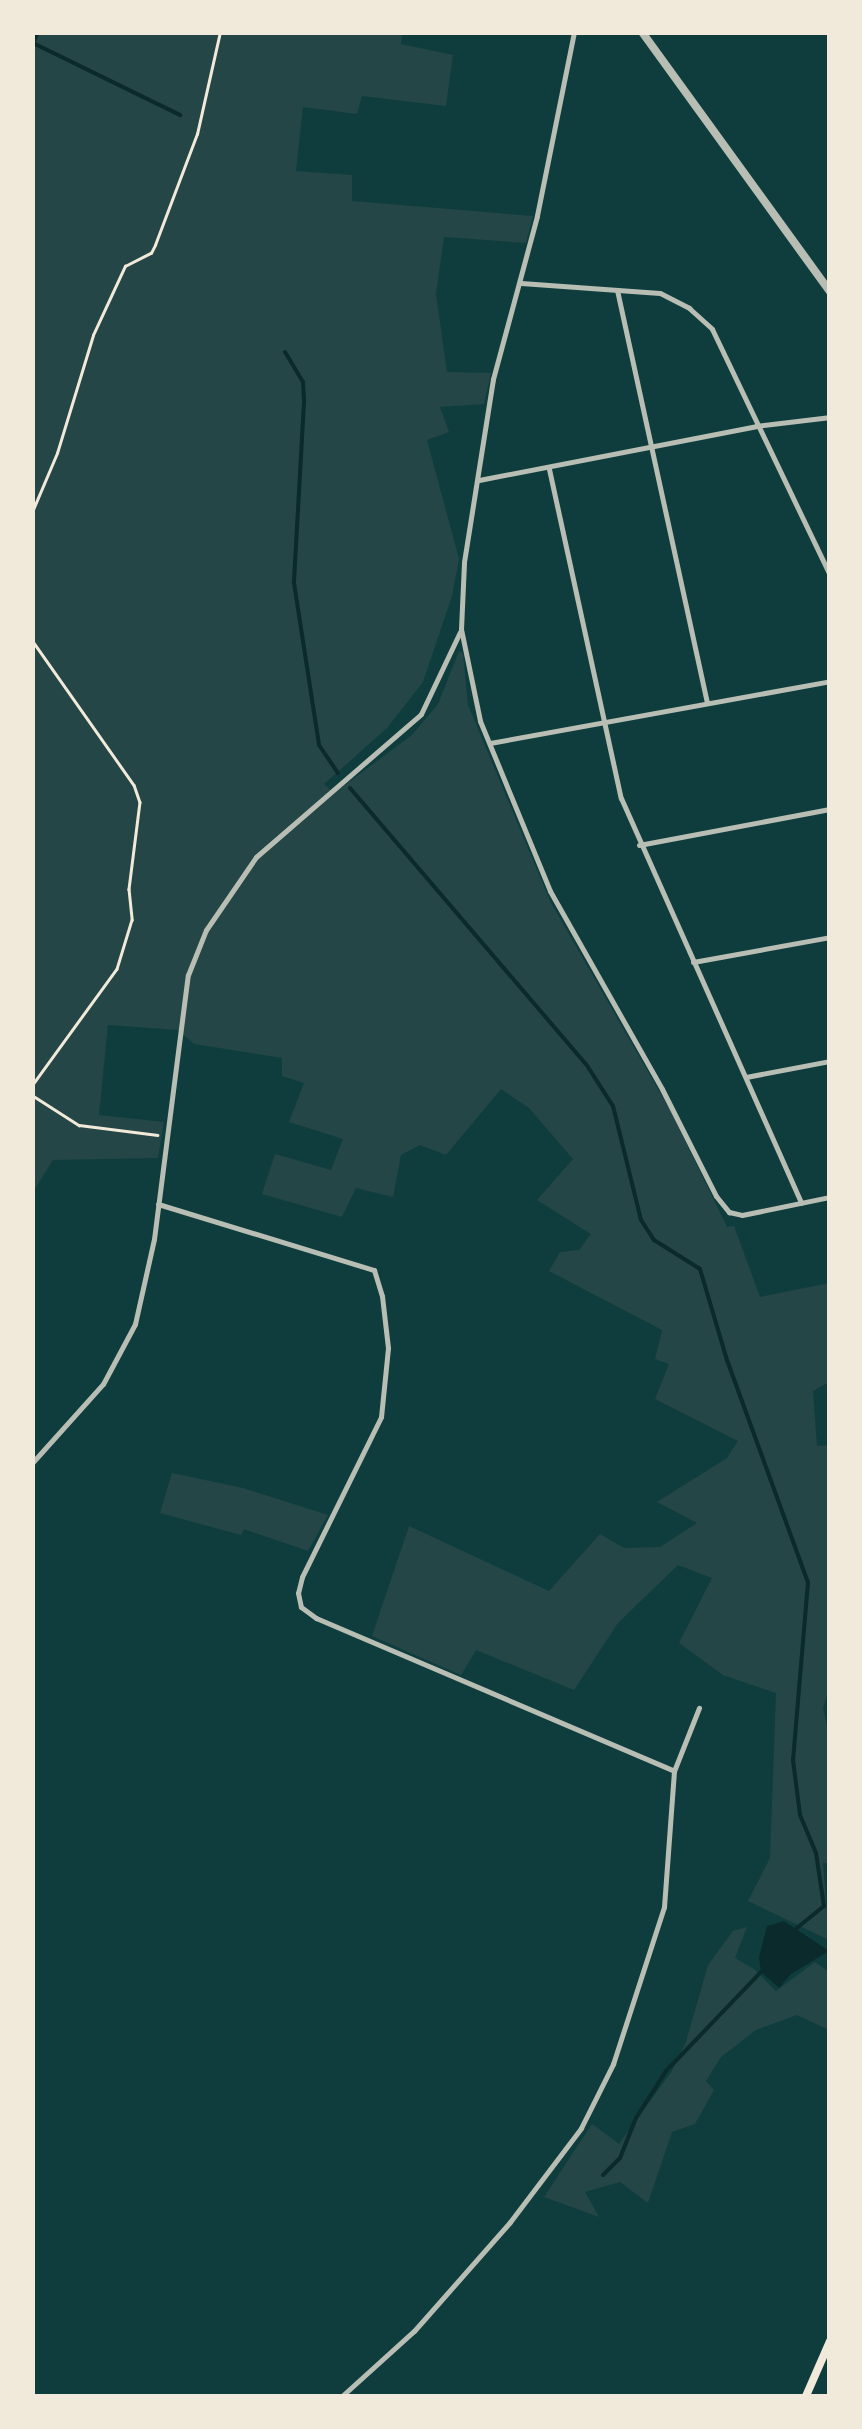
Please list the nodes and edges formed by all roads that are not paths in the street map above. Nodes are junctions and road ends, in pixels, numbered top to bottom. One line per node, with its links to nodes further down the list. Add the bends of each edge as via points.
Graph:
1 (574, 32): 3 (street)
2 (643, 33): 5 (street)
3 (520, 282): 4 (street); 10 (street, via 492,379)
4 (616, 290): 7 (street, via 660,293 712,329); 8 (street)
5 (830, 292)
6 (830, 416): 7 (street)
7 (756, 426): 8 (street); 11 (street)
8 (653, 446): 9 (street); 14 (street)
9 (549, 469): 10 (street); 15 (street)
10 (478, 480): 12 (street)
11 (830, 576)
12 (460, 629): 16 (street); 25 (street, via 440,680 409,727 285,829 219,907 188,975)
13 (830, 681): 14 (street)
14 (707, 702): 15 (street)
15 (602, 722): 16 (street); 18 (street)
16 (490, 743): 24 (street, via 550,891 716,1196 729,1212 742,1215)
17 (830, 810): 18 (street)
18 (639, 846): 20 (street)
19 (830, 937): 20 (street)
20 (693, 962): 22 (street)
21 (830, 1061): 22 (street)
22 (746, 1077): 24 (street)
23 (830, 1197): 24 (street)
24 (800, 1202)
25 (158, 1204): 26 (street, via 146,1284 124,1351); 28 (street, via 374,1270 388,1348 382,1417 302,1577 301,1607)
26 (32, 1463)
27 (700, 1708): 28 (street)
28 (674, 1771): 30 (street, via 664,1907 613,2064 581,2128 414,2331)
29 (830, 2341): 31 (main road)
30 (342, 2396)
31 (806, 2396)

